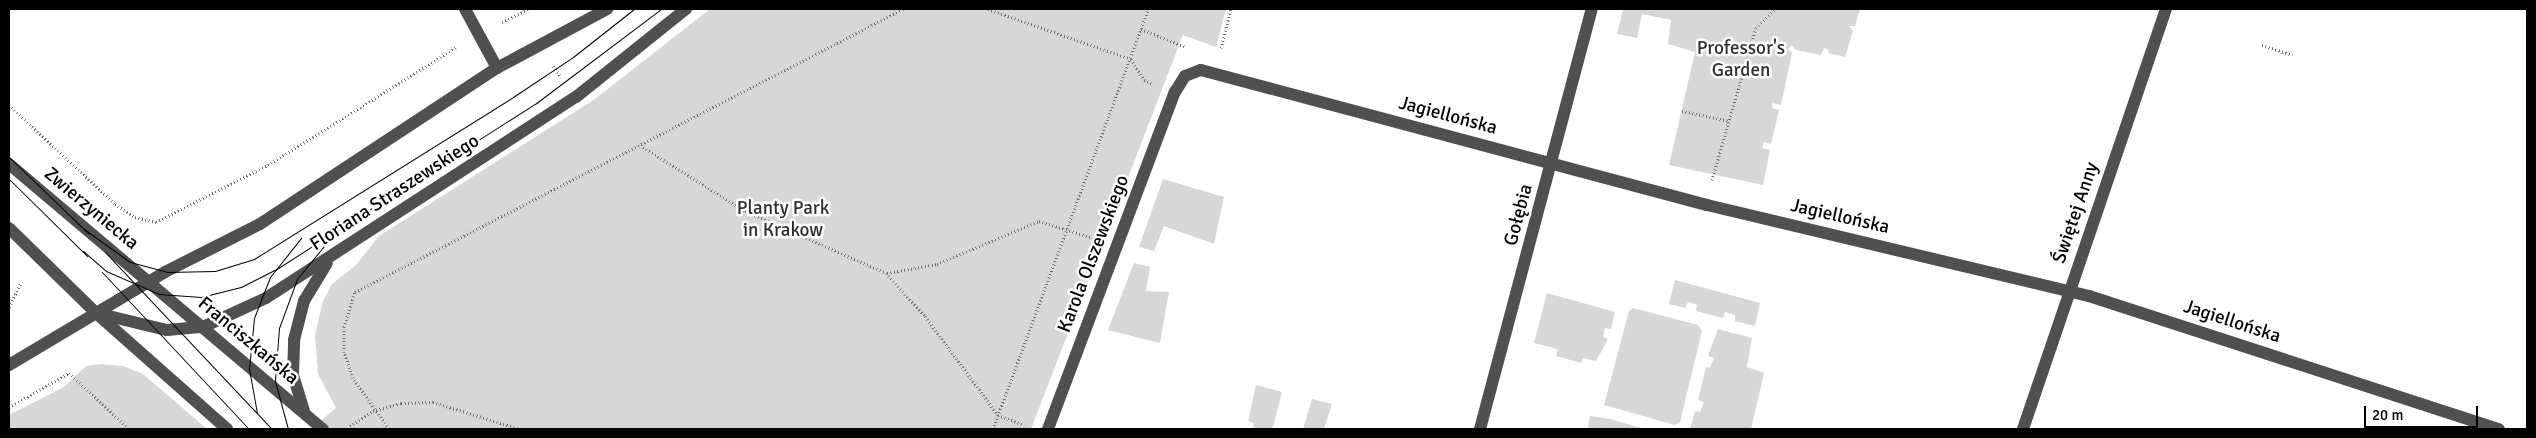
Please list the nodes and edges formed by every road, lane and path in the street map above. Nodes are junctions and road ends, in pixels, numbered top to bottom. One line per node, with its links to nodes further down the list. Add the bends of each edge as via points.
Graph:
1 (465, 9): 19 (street)
2 (530, 9): 12 (path)
3 (608, 9): 19 (street)
4 (686, 9): 33 (street, Floriana Straszewskiego, via 576,97)
5 (904, 9): 26 (path)
6 (988, 9): 18 (path)
7 (1148, 9): 13 (path)
8 (1231, 9): 20 (path)
9 (1592, 9): 28 (street, Gołębia)
10 (1775, 9): 25 (path, via 1756,28)
11 (2166, 9): 37 (street, Świętej Anny)
12 (514, 16)
13 (1141, 29): 14 (path); 18 (path)
14 (1171, 39)
15 (2262, 45): 17 (path)
16 (457, 47): 23 (path, via 268,165 156,222 135,217 115,204)
17 (2292, 55)
18 (1130, 59): 21 (path); 31 (path)
19 (497, 68): 35 (street, via 260,224)
20 (1214, 73): 22 (street, Jagiellońska, via 1201,70 1185,76); 28 (street, Jagiellońska)
21 (1144, 80)
22 (1175, 92): 54 (street, Karola Olszewskiego)
23 (9, 105)
24 (1682, 111): 25 (path)
25 (1730, 121): 29 (path)
26 (642, 147): 34 (path, via 744,211); 43 (path, via 355,292 344,327 344,352)
27 (9, 164): 35 (street, Zwierzyniecka)
28 (1552, 164): 29 (street, Jagiellońska); 55 (street, Gołębia)
29 (1707, 205): 37 (street, Jagiellońska)
30 (9, 228): 39 (street)
31 (1068, 228): 32 (path); 34 (path, via 1039,221 938,264); 45 (path)
32 (1084, 235)
33 (330, 258): 40 (street, Floriana Straszewskiego, via 266,298); 44 (street, via 304,302 294,340 293,374)
34 (886, 273): 45 (path, via 925,316)
35 (149, 281): 39 (street); 40 (street, Franciszkańska)
36 (21, 282): 38 (path)
37 (2069, 291): 56 (street, Świętej Anny); 57 (street, Jagiellońska)
38 (9, 306)
39 (96, 313): 40 (street, Floriana Straszewskiego, via 167,330); 41 (street); 49 (street)
40 (203, 327): 44 (street, Franciszkańska)
41 (9, 365)
42 (9, 407): 48 (path, via 70,373)
43 (374, 411): 47 (path); 51 (path); 52 (path, via 401,403 433,402)
44 (306, 415): 50 (street, Franciszkańska)
45 (998, 415): 46 (path); 53 (path)
46 (1022, 424)
47 (348, 427)
48 (129, 429)
49 (227, 429)
50 (323, 429)
51 (389, 429)
52 (520, 429)
53 (993, 429)
54 (1048, 429)
55 (1480, 429)
56 (2023, 429)
57 (2499, 429)

